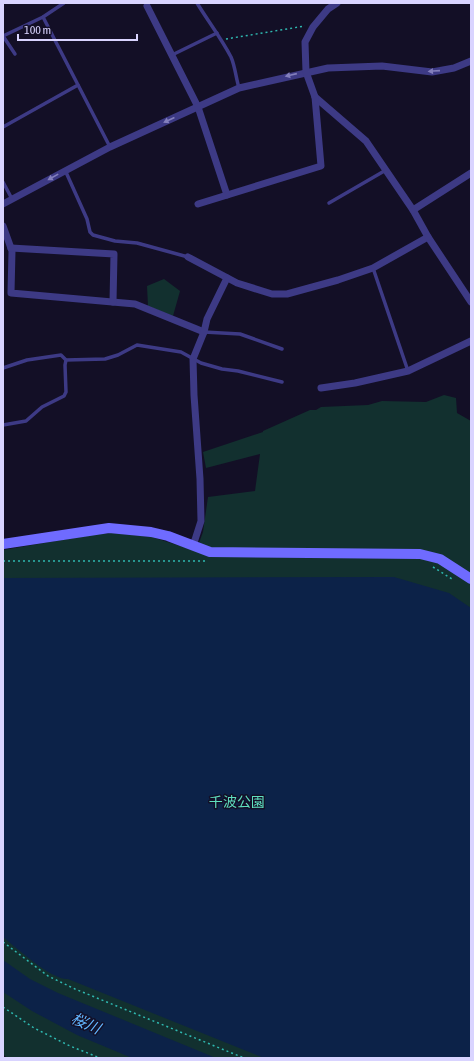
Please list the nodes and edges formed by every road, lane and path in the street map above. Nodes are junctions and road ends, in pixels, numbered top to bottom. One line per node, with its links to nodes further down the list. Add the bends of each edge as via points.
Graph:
1 (64, 3): 6 (lane)
2 (197, 3): 8 (lane)
3 (337, 3): 5 (street)
4 (146, 5): 12 (street)
5 (326, 6): 7 (street)
6 (43, 17): 9 (lane); 15 (lane)
7 (315, 25): 10 (path); 14 (street, via 305,42)
8 (217, 33): 10 (lane); 12 (lane)
9 (3, 36): 11 (lane)
10 (221, 40): 16 (lane, via 231,58)
11 (15, 54)
12 (172, 55): 18 (street)
13 (470, 64): 14 (street, one-way to 14, via 432,72 382,66 328,68)
14 (306, 72): 16 (street, one-way to 16); 17 (street)
15 (78, 85): 19 (lane); 20 (lane)
16 (239, 88): 18 (street)
17 (314, 97): 22 (street, via 366,142); 25 (street, via 321,166)
18 (198, 106): 20 (street, one-way to 20); 25 (street)
19 (3, 127)
20 (110, 147): 21 (street)
21 (65, 170): 26 (street, one-way to 26); 34 (lane, via 93,236 137,243)
22 (386, 170): 27 (lane); 30 (street)
23 (471, 173): 30 (street)
24 (3, 182): 26 (lane)
25 (226, 195): 29 (street)
26 (12, 199): 28 (street)
27 (329, 203)
28 (3, 204)
29 (198, 204)
30 (413, 210): 32 (street)
31 (3, 226): 33 (street)
32 (428, 237): 35 (street); 38 (street)
33 (11, 248): 37 (street, via 11,293); 37 (street, via 114,254)
34 (188, 257): 36 (street)
35 (372, 268): 36 (street, via 287,294 272,294 237,284); 45 (lane)
36 (227, 278): 39 (street, via 207,319)
37 (113, 302): 39 (street, via 135,304)
38 (471, 302)
39 (204, 332): 41 (lane, via 240,334); 42 (street)
40 (471, 341): 45 (street)
41 (282, 349)
42 (193, 359): 43 (lane, via 181,352 138,345 105,359); 46 (lane, via 222,369); 50 (street, via 201,521)
43 (66, 360): 44 (lane, via 61,355 27,360); 48 (lane, via 64,396 42,407 26,421)
44 (3, 368)
45 (408, 371): 47 (street)
46 (282, 382)
47 (321, 388)
48 (3, 425)
49 (3, 544): 50 (street, via 109,528 151,532)
50 (193, 546): 54 (street, via 210,552 420,554 440,560)
51 (3, 561): 52 (path)
52 (212, 561)
53 (431, 566): 55 (path)
54 (471, 579)
55 (454, 580)
56 (3, 942): 59 (path, via 38,970 60,982)
57 (3, 1007): 58 (path, via 34,1028)
58 (100, 1058)
59 (244, 1058)

